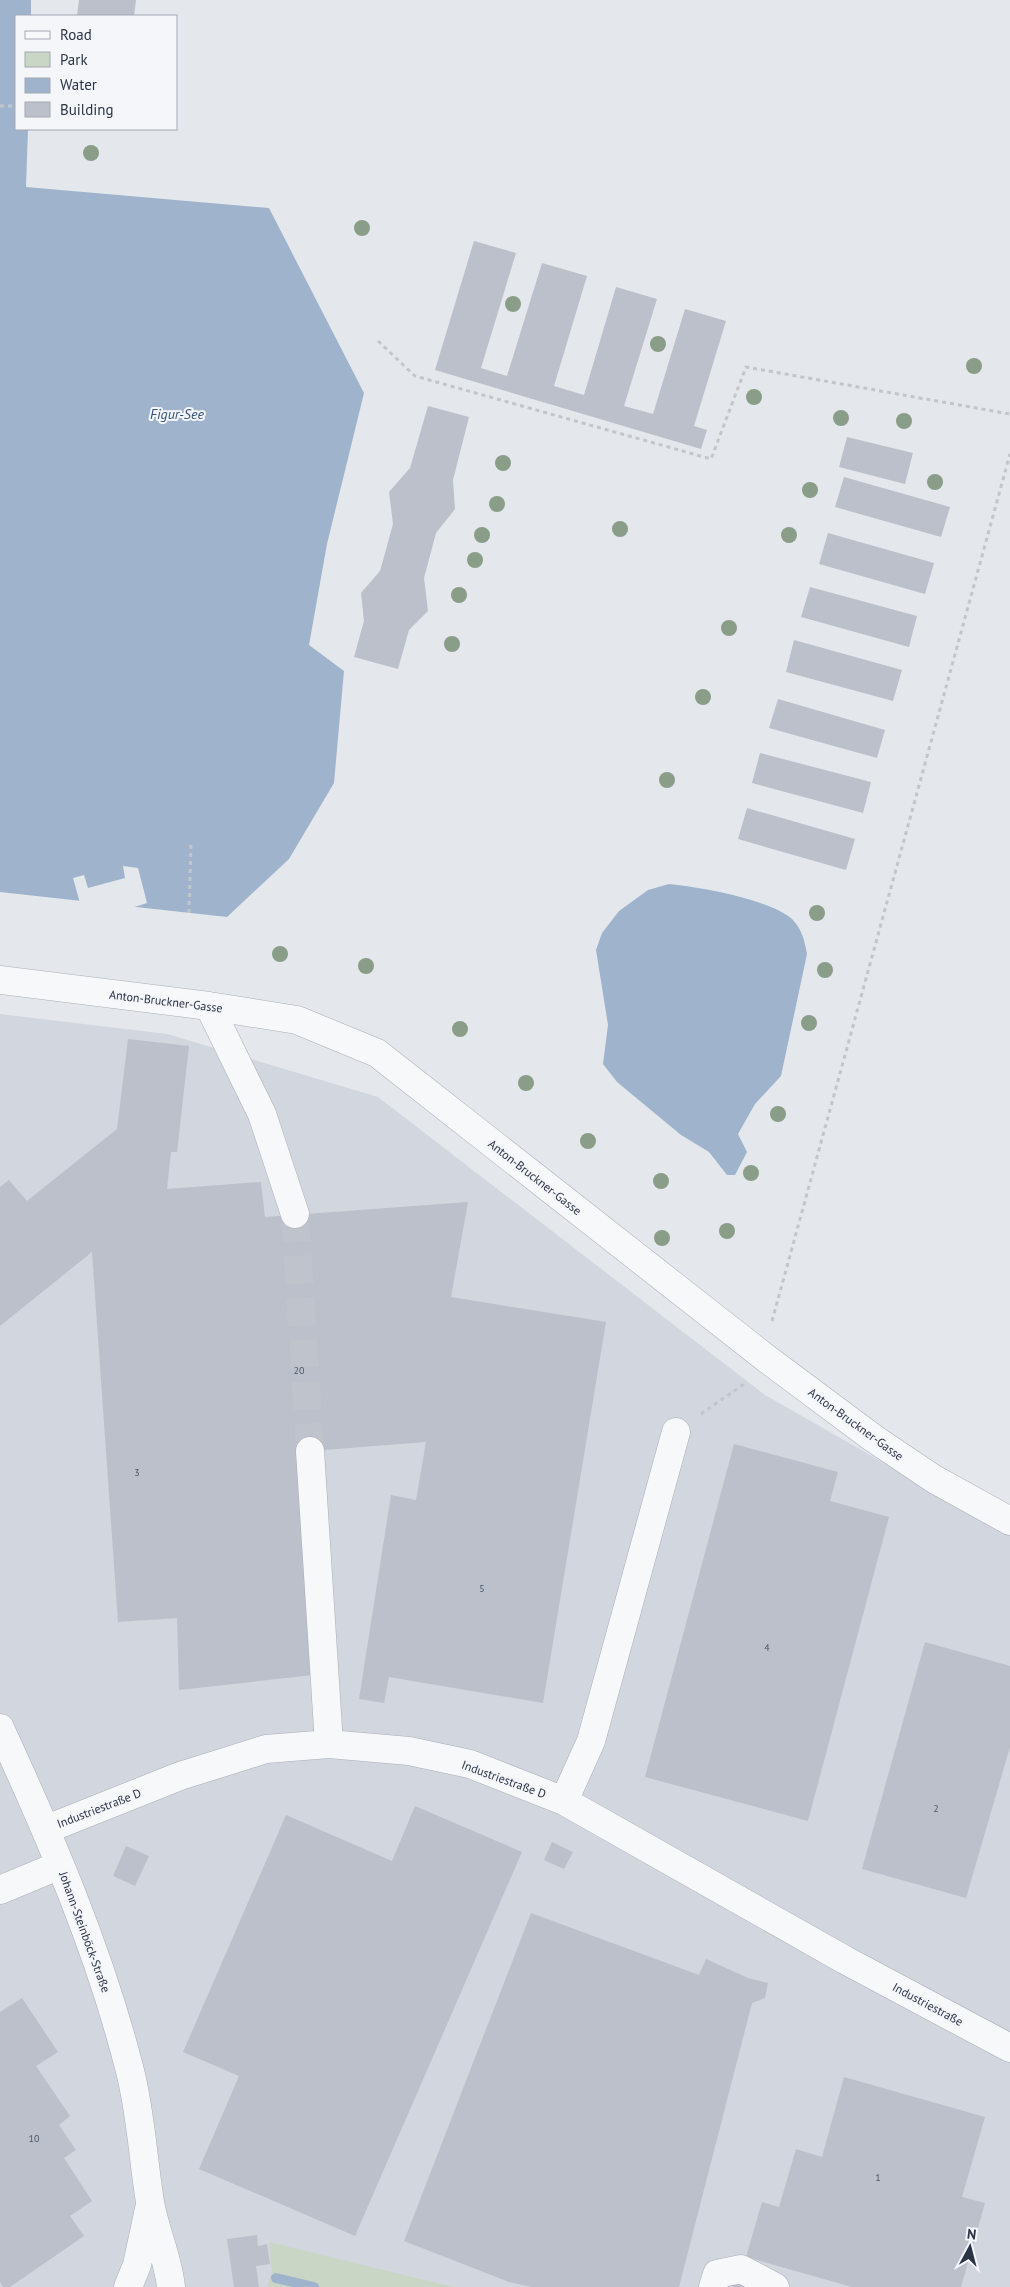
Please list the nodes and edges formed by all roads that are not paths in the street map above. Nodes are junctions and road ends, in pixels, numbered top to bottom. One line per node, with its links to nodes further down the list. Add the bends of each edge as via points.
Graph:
1 (0, 980): 2 (street, Anton-Bruckner-Gasse)
2 (209, 1006): 3 (street, via 262,1114); 6 (street, Anton-Bruckner-Gasse, via 297,1020 377,1054 767,1359 934,1479)
3 (295, 1214)
4 (676, 1432): 9 (street, via 591,1741)
5 (310, 1451): 8 (street)
6 (1010, 1521)
7 (0, 1728): 10 (street, Johann-Steinböck-Straße)
8 (329, 1744): 9 (street, Industriestraße D, via 409,1751 470,1764); 10 (street, Industriestraße D, via 266,1749 180,1776)
9 (564, 1801): 13 (street, Industriestraße D)
10 (47, 1829): 11 (street, Johann-Steinböck-Straße)
11 (60, 1865): 12 (street); 15 (street, Johann-Steinböck-Straße, via 98,1963 130,2073)
12 (0, 1890)
13 (845, 1960): 14 (street, Industriestraße)
14 (1010, 2048)
15 (150, 2205): 16 (street, Johann-Steinböck-Straße, via 137,2265); 17 (street, Johann-Steinböck-Straße, via 170,2273)
16 (128, 2287)
17 (171, 2287)
18 (713, 2287): 19 (street, via 716,2274 741,2269)
19 (775, 2287)

